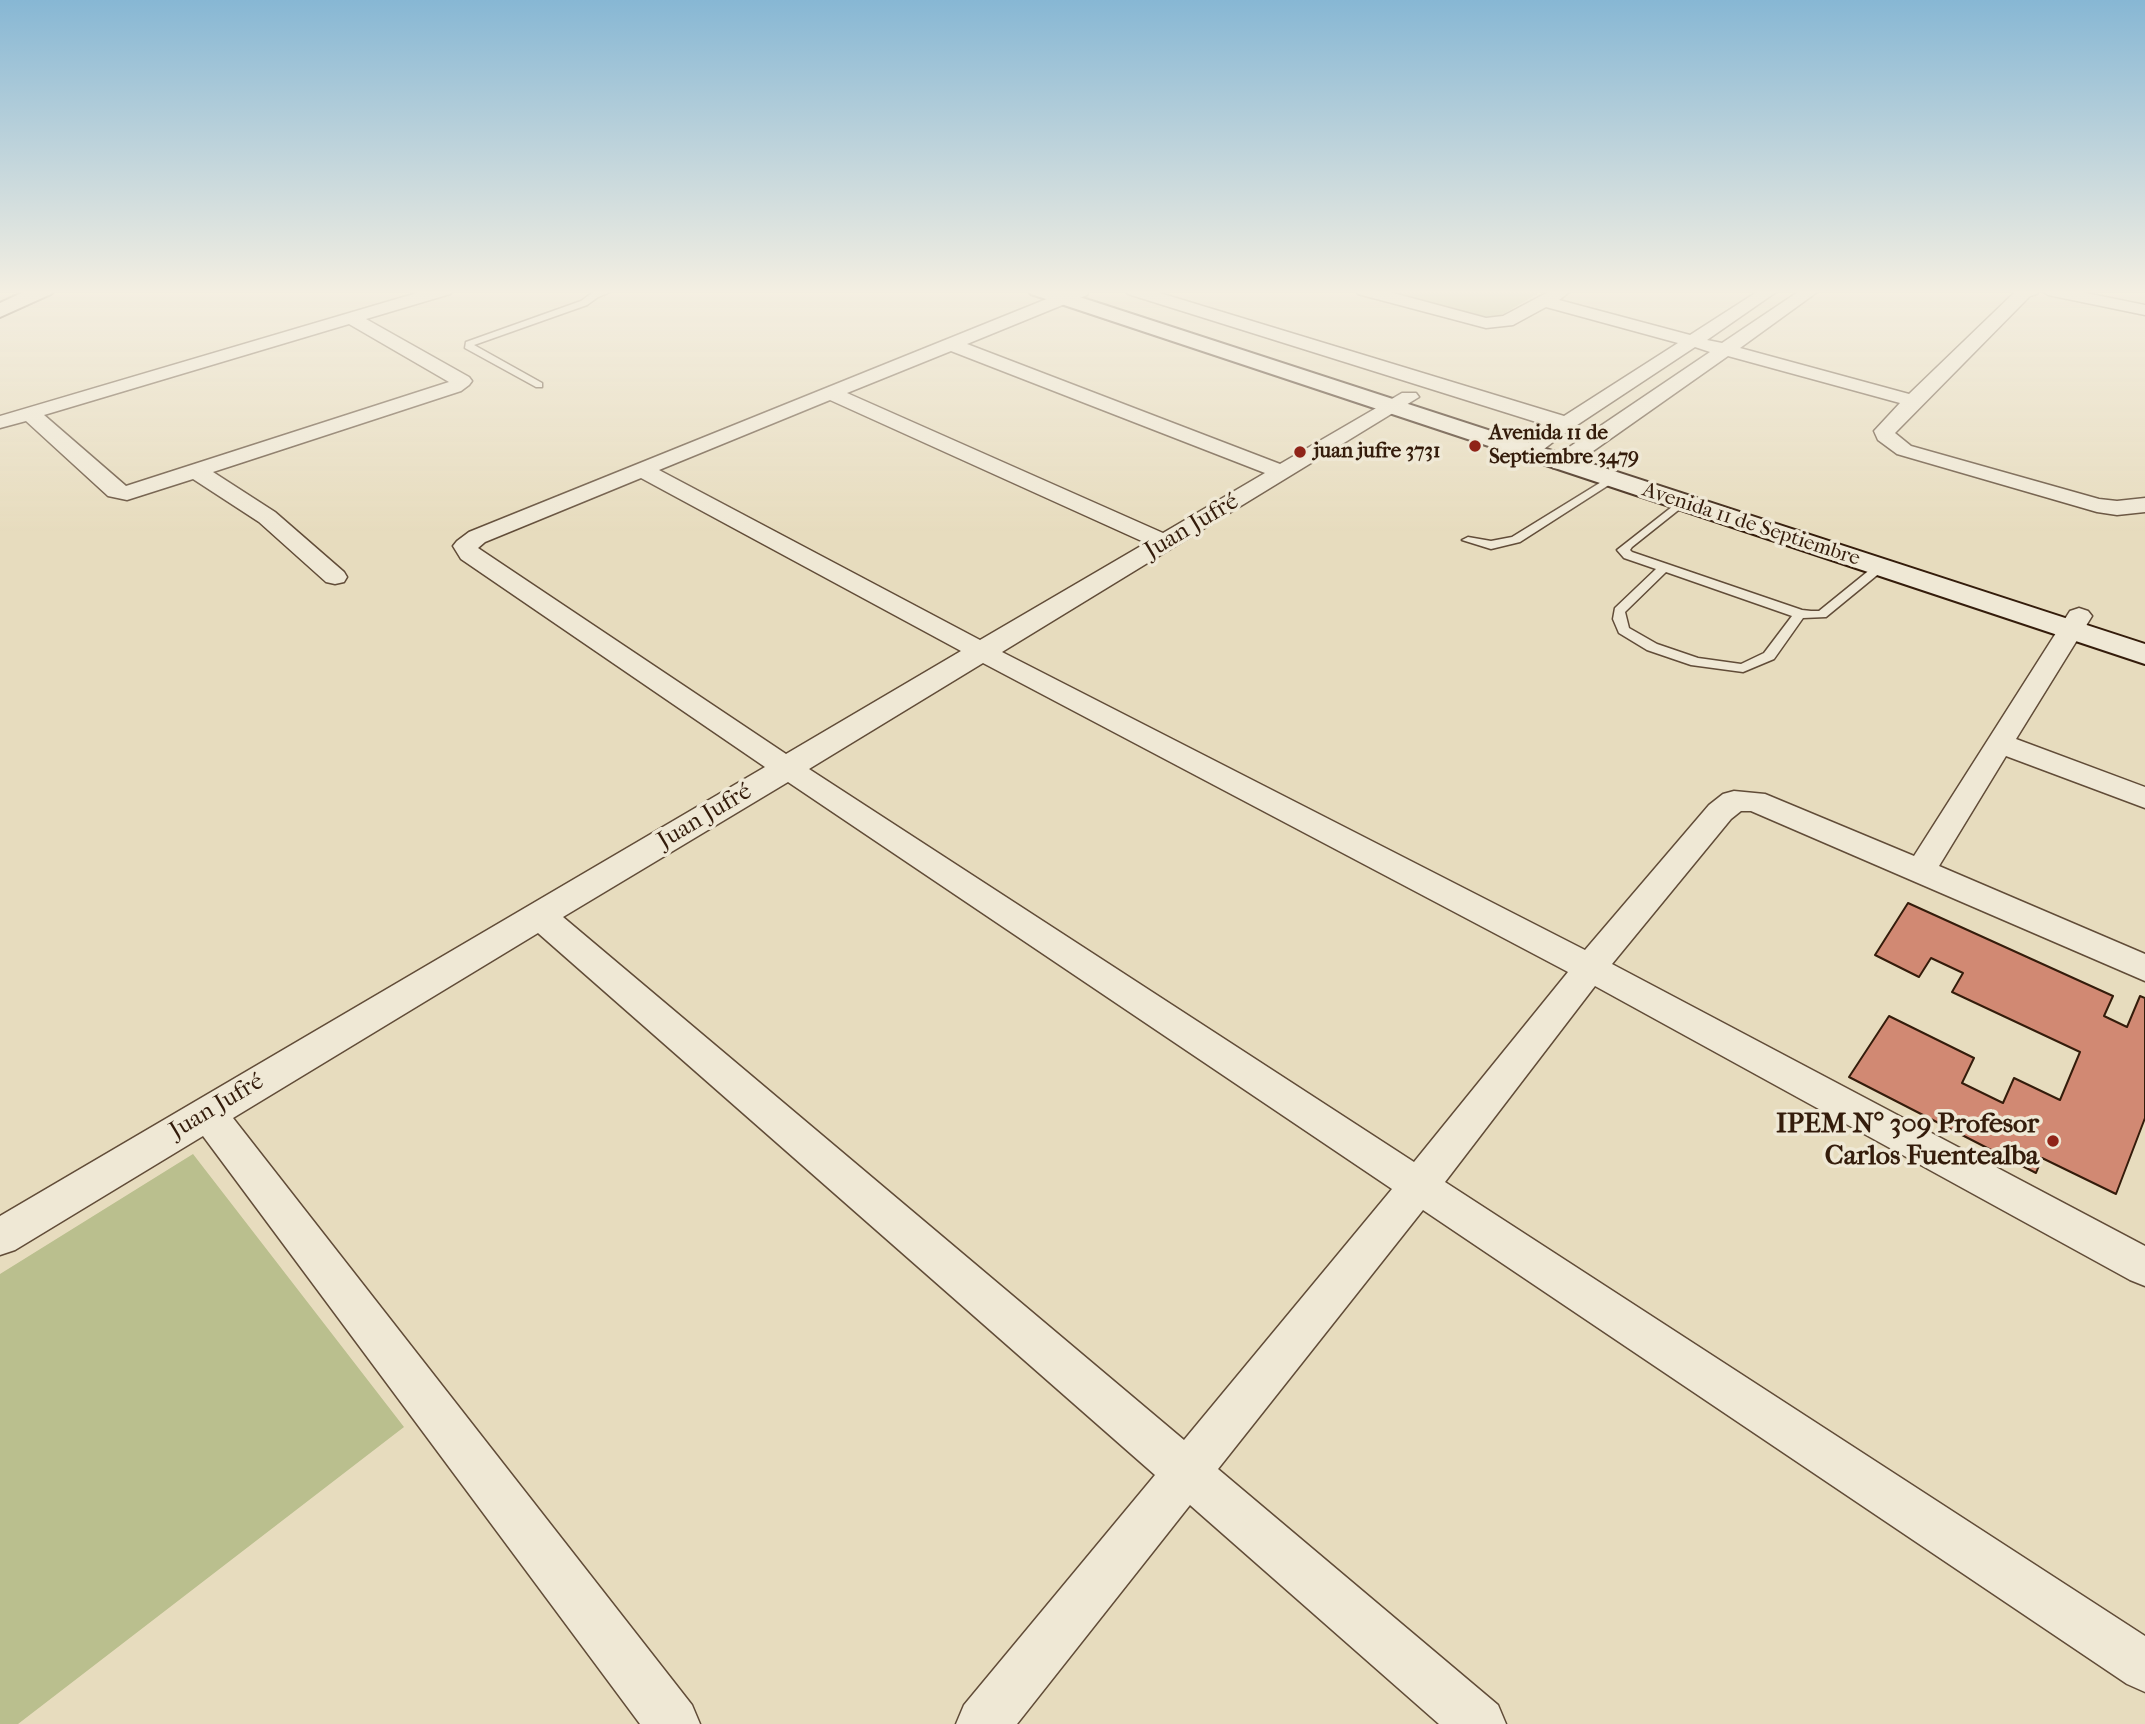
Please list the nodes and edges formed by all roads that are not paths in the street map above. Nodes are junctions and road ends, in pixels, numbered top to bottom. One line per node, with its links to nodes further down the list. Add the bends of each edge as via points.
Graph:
1 (174, 370): 16 (street)
2 (443, 370): 22 (street, via 462,381)
3 (512, 370): 12 (lane)
4 (885, 370): 13 (street)
5 (1018, 370): 23 (street)
6 (1304, 370): 15 (main road, Avenida 11 de Septiembre)
7 (1390, 370): 18 (street)
8 (1649, 370): 18 (street)
9 (1692, 370): 20 (street)
10 (1801, 370): 14 (street)
11 (1944, 370): 14 (street)
12 (539, 385)
13 (830, 393): 21 (street); 28 (street)
14 (1913, 401): 26 (street, via 1884,431 1904,450 2097,505)
15 (1401, 403): 19 (main road, Avenida 11 de Septiembre); 23 (street, Juan Jufré)
16 (30, 413): 17 (street); 22 (street, via 116,491 145,489)
17 (0, 422)
18 (1567, 423): 19 (street)
19 (1535, 446): 20 (main road, Avenida 11 de Septiembre)
20 (1568, 457): 24 (main road, Avenida 11 de Septiembre); 33 (main road, Avenida 11 de Septiembre)
21 (642, 470): 35 (street); 38 (street, via 477,537 465,546 469,554)
22 (198, 472): 31 (street, via 267,517)
23 (1283, 473): 28 (street, Juan Jufré)
24 (1611, 479): 25 (main road, Avenida 11 de Septiembre); 27 (lane, via 1516,540 1491,545)
25 (1682, 502): 29 (lane, via 1623,550); 30 (main road, Avenida 11 de Septiembre)
26 (2145, 505)
27 (1468, 540)
28 (1165, 543): 35 (street, Juan Jufré)
29 (1665, 567): 32 (lane); 32 (lane, via 1619,611 1619,619 1624,630 1652,646 1696,662 1743,668 1769,656)
30 (1881, 567): 32 (lane, via 1822,614); 33 (main road, Avenida 11 de Septiembre)
31 (335, 577)
32 (1800, 614)
33 (2076, 623): 34 (main road, Avenida 11 de Septiembre); 36 (main road, Avenida 11 de Septiembre); 37 (street)
34 (2145, 637)
35 (982, 652): 38 (street, Juan Jufré); 42 (street)
36 (2145, 654)
37 (2000, 743): 39 (street); 40 (street)
38 (787, 768): 41 (street, Juan Jufré); 45 (street)
39 (2145, 798)
40 (1920, 871): 42 (street, via 1774,807 1734,801); 43 (street)
41 (539, 915): 44 (street, Juan Jufré); 48 (street)
42 (1590, 968): 45 (street); 47 (street)
43 (2145, 968)
44 (207, 1113): 46 (street, Juan Jufré); 50 (street)
45 (1418, 1186): 48 (street); 49 (street)
46 (0, 1237)
47 (2145, 1267)
48 (1185, 1471): 51 (street); 52 (street)
49 (2145, 1665)
50 (673, 1724)
51 (983, 1724)
52 (1479, 1724)

